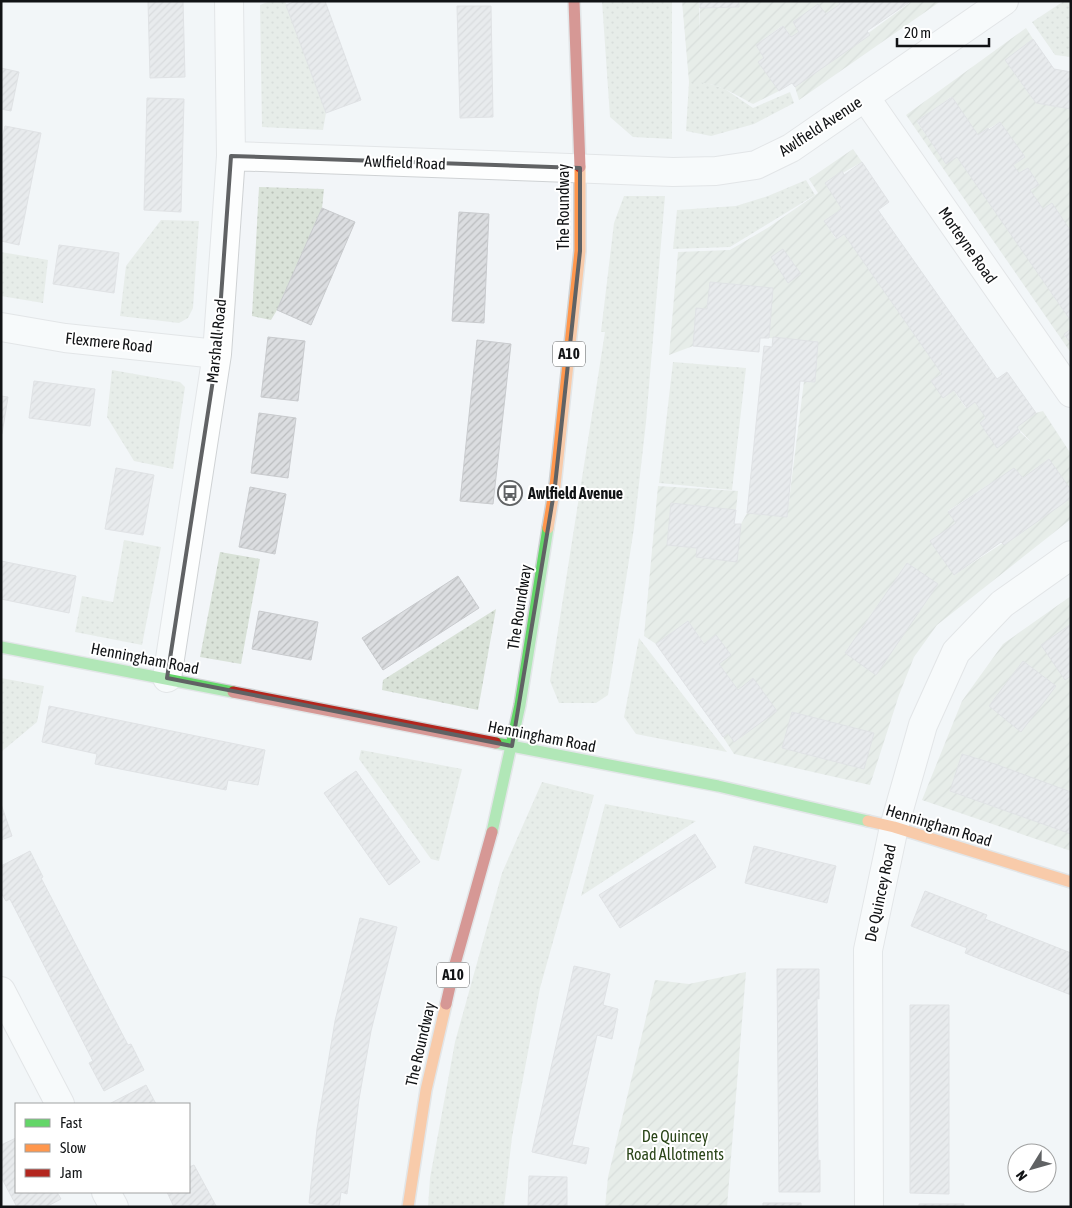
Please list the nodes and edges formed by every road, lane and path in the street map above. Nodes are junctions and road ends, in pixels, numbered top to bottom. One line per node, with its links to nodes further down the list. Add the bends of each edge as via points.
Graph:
1 (229, 1): 5 (street, Marshall Road)
2 (574, 1): 6 (main road, The Roundway / A10)
3 (1004, 1): 4 (street, Awlfield Avenue)
4 (865, 97): 6 (street, Awlfield Avenue, via 791,148 756,164 716,171 673,172); 9 (street, Morteyne Road)
5 (231, 156): 6 (street, Awlfield Road); 8 (street, Marshall Road)
6 (580, 168): 13 (main road, The Roundway / A10, via 580,251 555,486)
7 (1, 327): 8 (street, Flexmere Road, via 65,338)
8 (216, 354): 12 (street, Marshall Road)
9 (1071, 393)
10 (1071, 555): 14 (street, De Quincey Road, via 1002,604 956,652 923,724)
11 (1, 646): 12 (main road, Henningham Road)
12 (167, 678): 13 (main road, Henningham Road)
13 (512, 746): 14 (main road, Henningham Road, via 718,786); 20 (main road, The Roundway / A10, via 426,1090)
14 (894, 827): 15 (main road, Henningham Road); 21 (street, De Quincey Road, via 868,950)
15 (1071, 882)
16 (1, 990): 17 (street)
17 (59, 1103)
18 (107, 1193): 19 (street)
19 (114, 1207)
20 (408, 1207)
21 (869, 1207)

